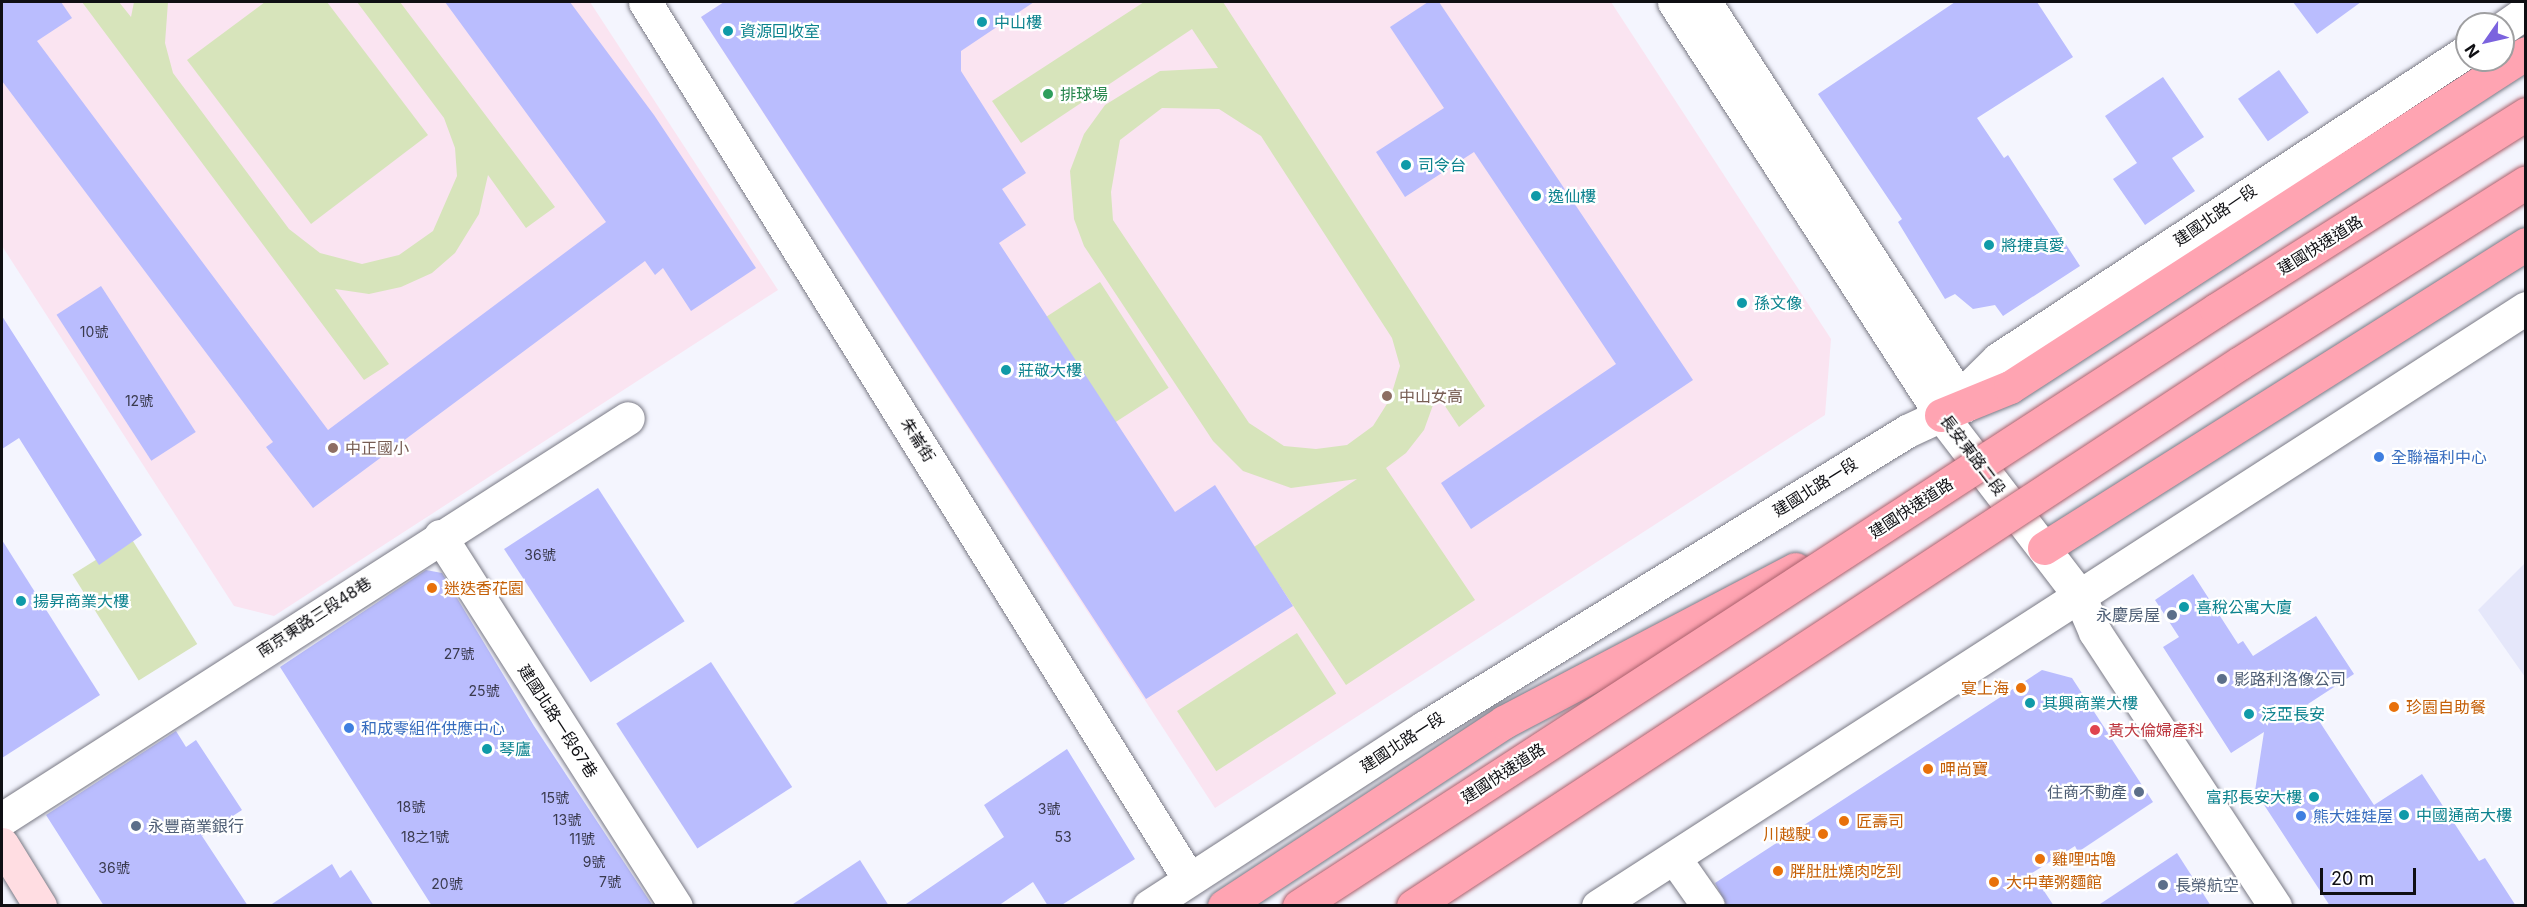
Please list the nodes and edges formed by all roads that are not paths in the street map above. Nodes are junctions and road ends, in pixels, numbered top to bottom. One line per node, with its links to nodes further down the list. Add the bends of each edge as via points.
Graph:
1 (645, 2): 19 (street, 朱崙街)
2 (1674, 2): 10 (street, 長安東路二段)
3 (1705, 2): 10 (street, 長安東路二段)
4 (2526, 53): 10 (highway, via 2010,387)
5 (2455, 59): 10 (street, 建國北路一段, via 1998,359)
6 (2526, 114): 12 (highway, 建國快速道路, bridge)
7 (2526, 182): 25 (highway, bridge, via 2240,363)
8 (2526, 244): 14 (highway)
9 (2526, 308): 15 (street)
10 (1955, 405): 14 (street, 長安東路二段); 19 (street, 建國北路一段, via 1425,727)
11 (628, 418): 13 (street, 南京東路三段48巷)
12 (1908, 510): 23 (highway, bridge, via 1504,722); 24 (highway, 建國快速道路, bridge)
13 (440, 536): 16 (street, 南京東路三段48巷); 21 (street, 建國北路一段67巷)
14 (2044, 548): 15 (street, 長安東路二段)
15 (2079, 595): 18 (street); 28 (street, 長安東路二段, via 2095,632)
16 (2, 819)
17 (2, 844): 20 (main road)
18 (1675, 859): 26 (street); 27 (street)
19 (1189, 879): 22 (street, 建國北路一段)
20 (40, 906)
21 (676, 906)
22 (1149, 906)
23 (1224, 906)
24 (1299, 906)
25 (1413, 906)
26 (1598, 906)
27 (1708, 906)
28 (2275, 906)

